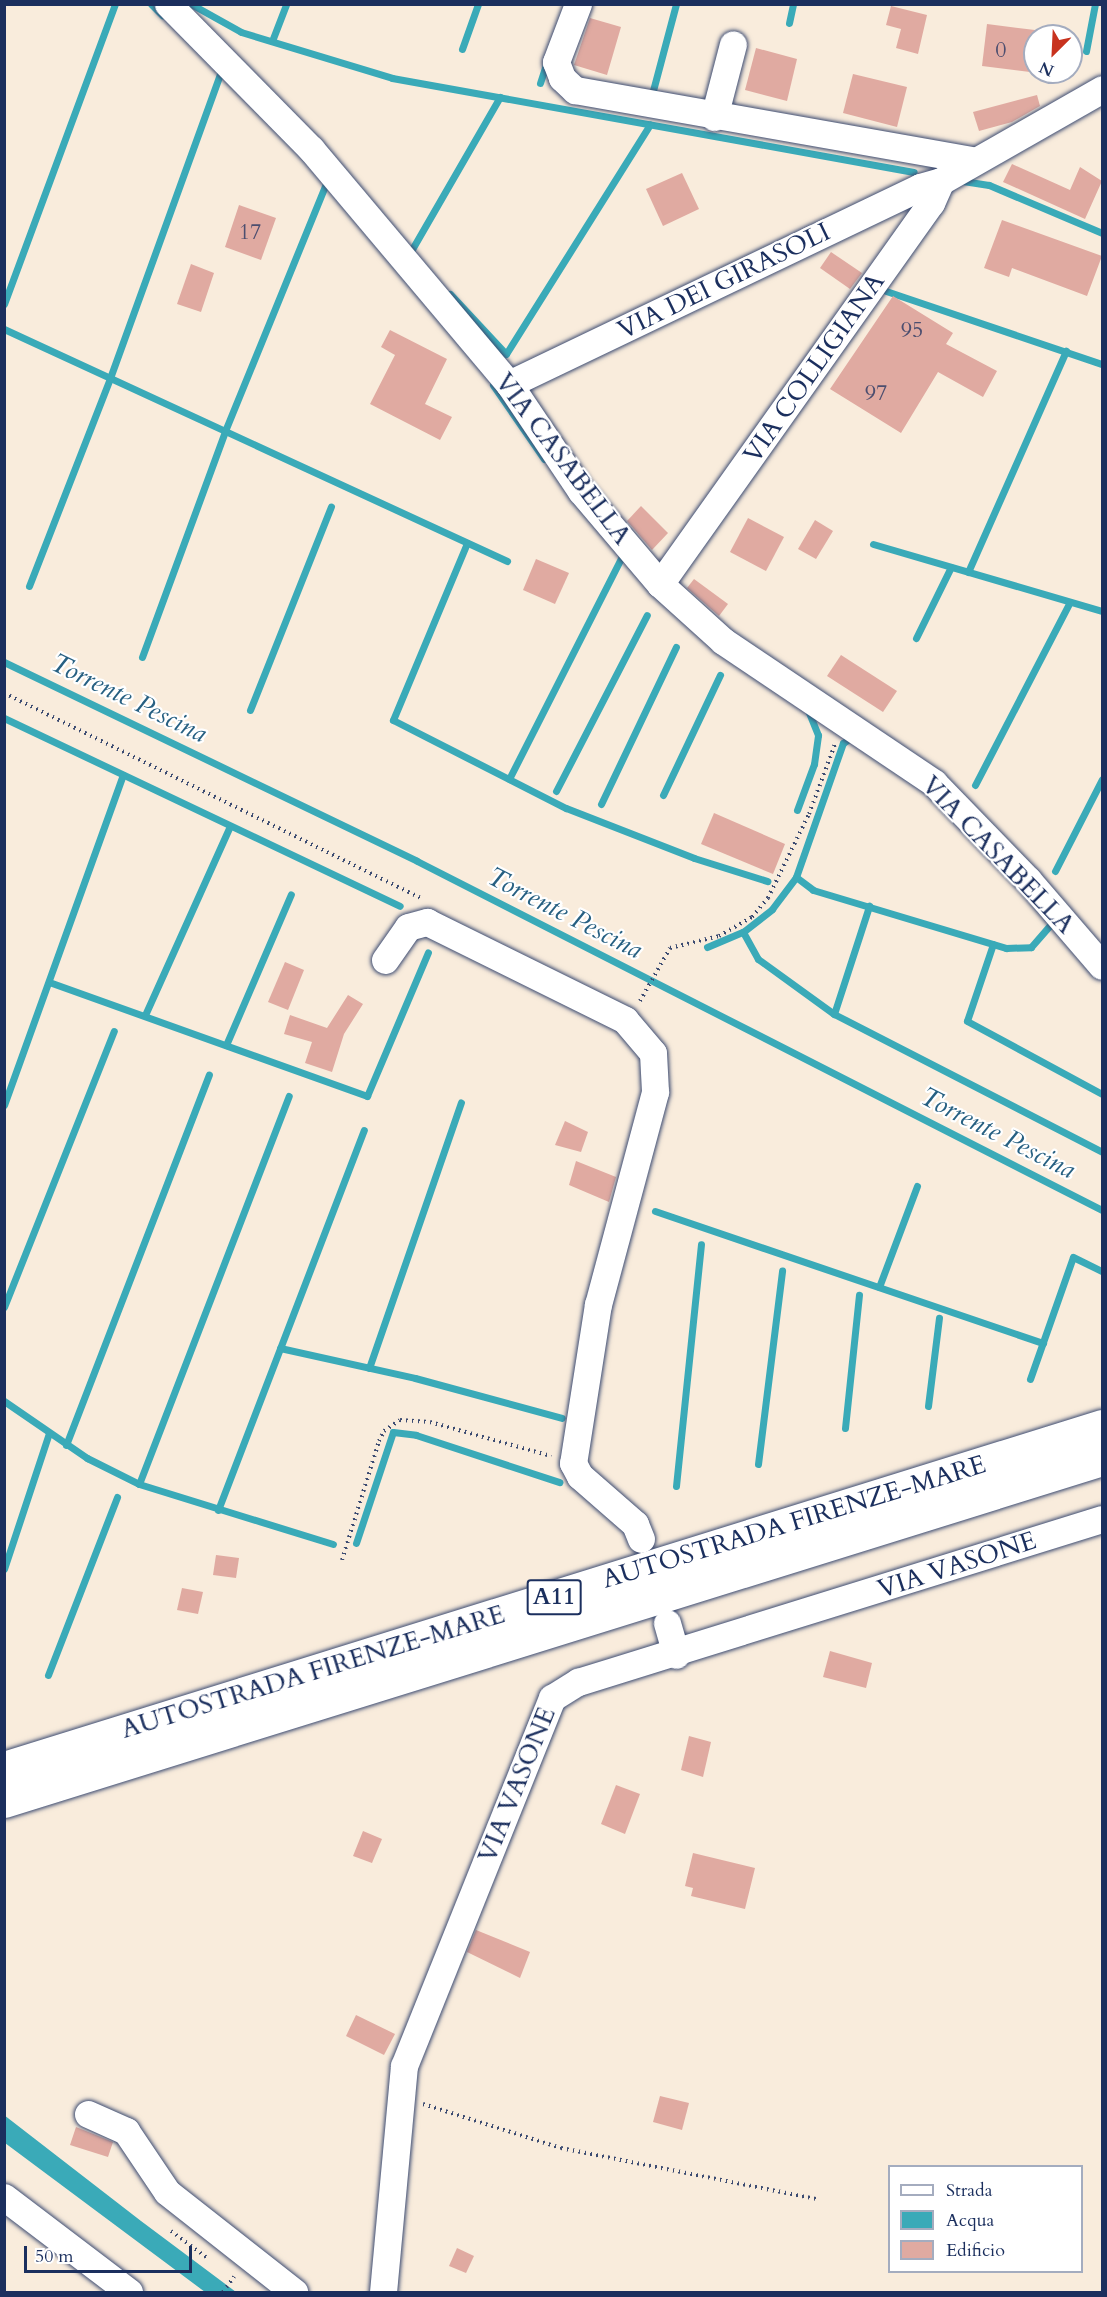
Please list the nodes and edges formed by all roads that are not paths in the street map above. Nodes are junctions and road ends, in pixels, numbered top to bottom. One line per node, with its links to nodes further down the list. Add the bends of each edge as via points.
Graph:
1 (168, 4): 8 (street, VIA CASABELLA, via 310,149)
2 (578, 4): 5 (street, via 556,62 562,78 574,90)
3 (733, 44): 5 (street)
4 (1102, 89): 6 (street)
5 (714, 117): 6 (street)
6 (974, 160): 7 (street)
7 (941, 181): 8 (street, VIA DEI GIRASOLI, via 920,187); 9 (street, VIA COLLIGIANA, via 931,203)
8 (509, 384): 9 (street, VIA CASABELLA, via 581,491)
9 (660, 584): 11 (street, VIA CASABELLA, via 723,640 934,783 1028,880)
10 (385, 960): 15 (street, via 408,927 427,922 626,1020 653,1053 655,1092 593,1326 573,1463 580,1476 635,1524)
11 (1102, 966)
12 (1102, 1426): 18 (highway, AUTOSTRADA FIRENZE-MARE / A11)
13 (1102, 1459): 19 (highway, AUTOSTRADA FIRENZE-MARE / A11)
14 (1102, 1519): 17 (street, VIA VASONE)
15 (640, 1539)
16 (667, 1623): 17 (street)
17 (676, 1654): 24 (street, VIA VASONE, via 579,1682 552,1698 407,2056 399,2097 394,2206)
18 (4, 1768)
19 (4, 1801)
20 (88, 2114): 23 (street, via 126,2131 167,2192)
21 (4, 2197): 22 (street)
22 (129, 2292)
23 (294, 2292)
24 (383, 2292)

